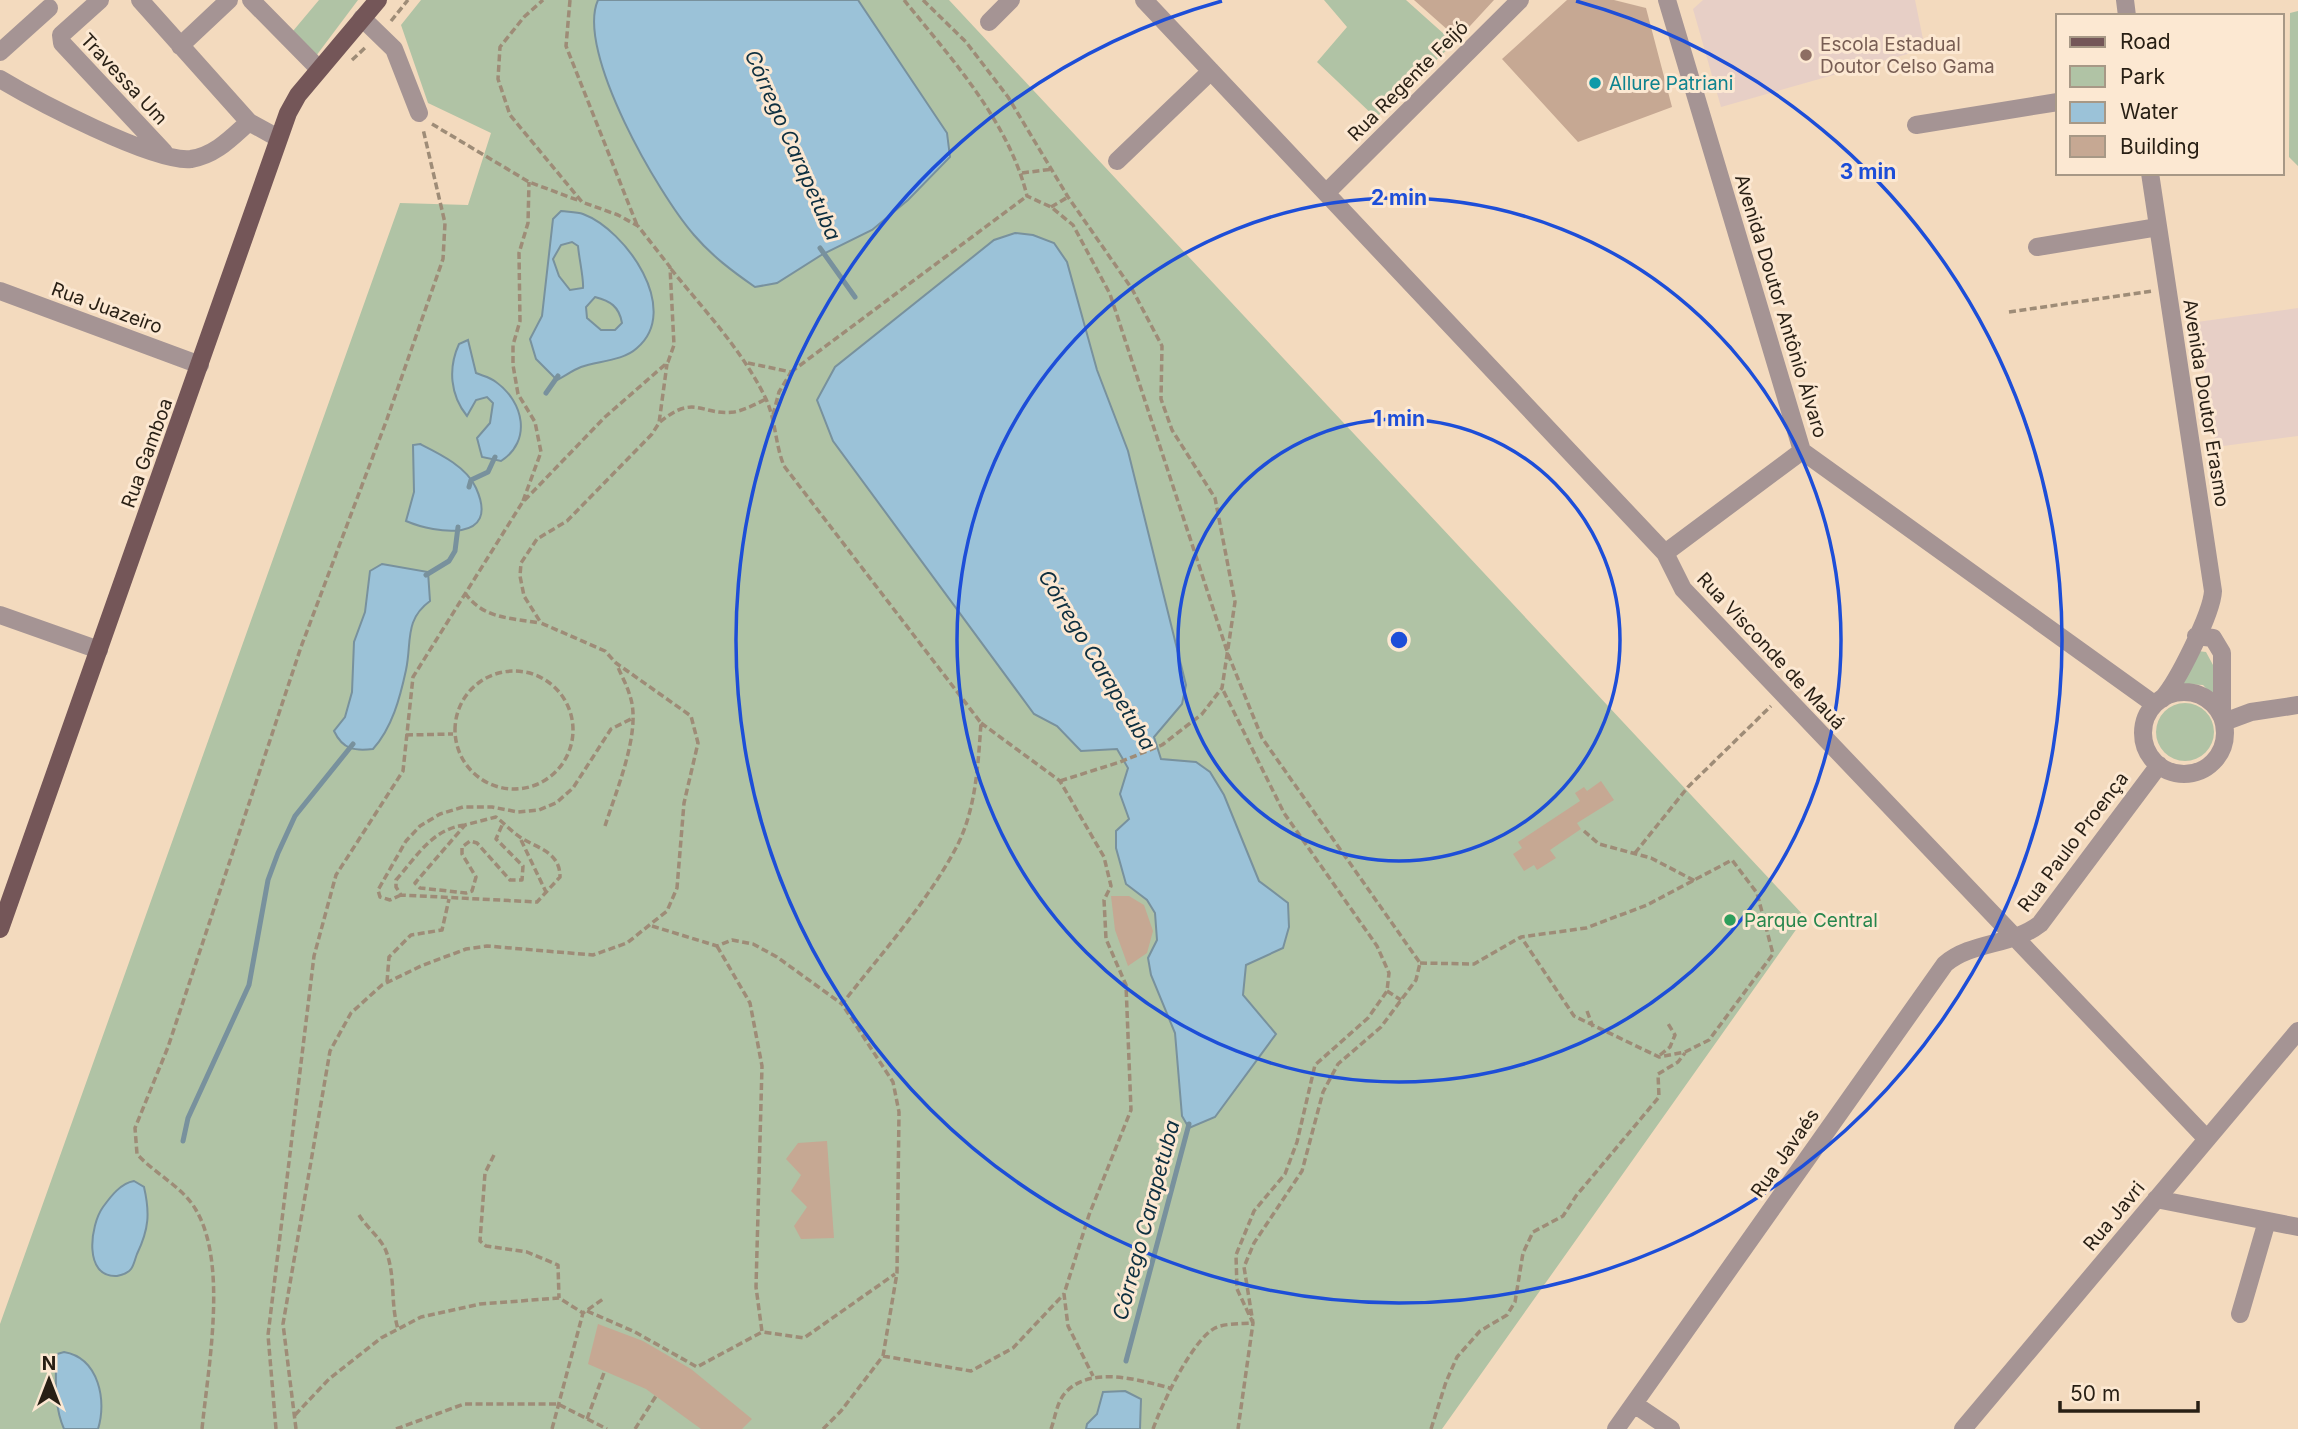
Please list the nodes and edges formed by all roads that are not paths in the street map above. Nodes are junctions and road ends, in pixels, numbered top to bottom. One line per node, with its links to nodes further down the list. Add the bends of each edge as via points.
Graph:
1 (100, 0): 12 (street)
2 (140, 0): 13 (street)
3 (229, 0): 13 (street)
4 (251, 0): 15 (street)
5 (1011, 0): 11 (street)
6 (1144, 0): 16 (street, Rua Visconde de Mauá)
7 (1520, 0): 26 (street, Rua Regente Feijó)
8 (1667, 0): 31 (street, Avenida Doutor Antônio Álvaro)
9 (45, 4): 12 (street); 14 (street)
10 (370, 7): 15 (main road, Rua Gamboa); 19 (street, via 394,49)
11 (989, 22)
12 (68, 29): 23 (street, Travessa Um, via 61,35 62,43)
13 (180, 46): 20 (street)
14 (0, 52)
15 (319, 69): 22 (main road, Rua Gamboa, via 298,95)
16 (1211, 71): 24 (street); 26 (street, Rua Visconde de Mauá)
17 (0, 79): 23 (street, via 88,126)
18 (2056, 102): 21 (street)
19 (419, 113)
20 (249, 121): 22 (street); 23 (street, via 222,147 204,156)
21 (1916, 125)
22 (278, 138): 30 (main road, Rua Gamboa)
23 (168, 156)
24 (1117, 161)
25 (2150, 175): 27 (street, Avenida Doutor Erasmo)
26 (1326, 193): 32 (street, Rua Visconde de Mauá)
27 (2158, 227): 28 (street); 34 (street, Avenida Doutor Erasmo, via 2213,591)
28 (2037, 247)
29 (0, 291): 30 (street, Rua Juazeiro)
30 (200, 365): 35 (main road, Rua Gamboa)
31 (1802, 451): 32 (street); 36 (street, Avenida Doutor Antônio Álvaro)
32 (1665, 553): 41 (street, Rua Visconde de Mauá, via 1683,589)
33 (0, 615): 35 (street)
34 (2196, 636): 36 (street, Avenida Doutor Erasmo, via 2176,679); 38 (street, via 2213,638 2222,653)
35 (99, 650): 40 (main road, Rua Gamboa)
36 (2158, 701): 38 (street, via 2175,693 2196,693 2214,704); 39 (street, via 2147,716 2143,736)
37 (2298, 705): 38 (street)
38 (2223, 719): 39 (street, via 2222,749 2204,768 2177,773)
39 (2159, 765): 41 (street, Rua Paulo Proença, via 2040,924)
40 (0, 929)
41 (2015, 937): 43 (street, Rua Visconde de Mauá); 48 (street, Rua Javaés, via 1956,955 1945,964)
42 (2298, 1031): 43 (street, Rua Javri)
43 (2207, 1139): 44 (street, Rua Javri)
44 (2157, 1199): 45 (street); 51 (street, Rua Javri)
45 (2267, 1221): 46 (street); 47 (street)
46 (2298, 1227)
47 (2240, 1314)
48 (1634, 1404): 49 (street, Rua Javaés); 50 (street)
49 (1616, 1429)
50 (1671, 1429)
51 (1962, 1429)

